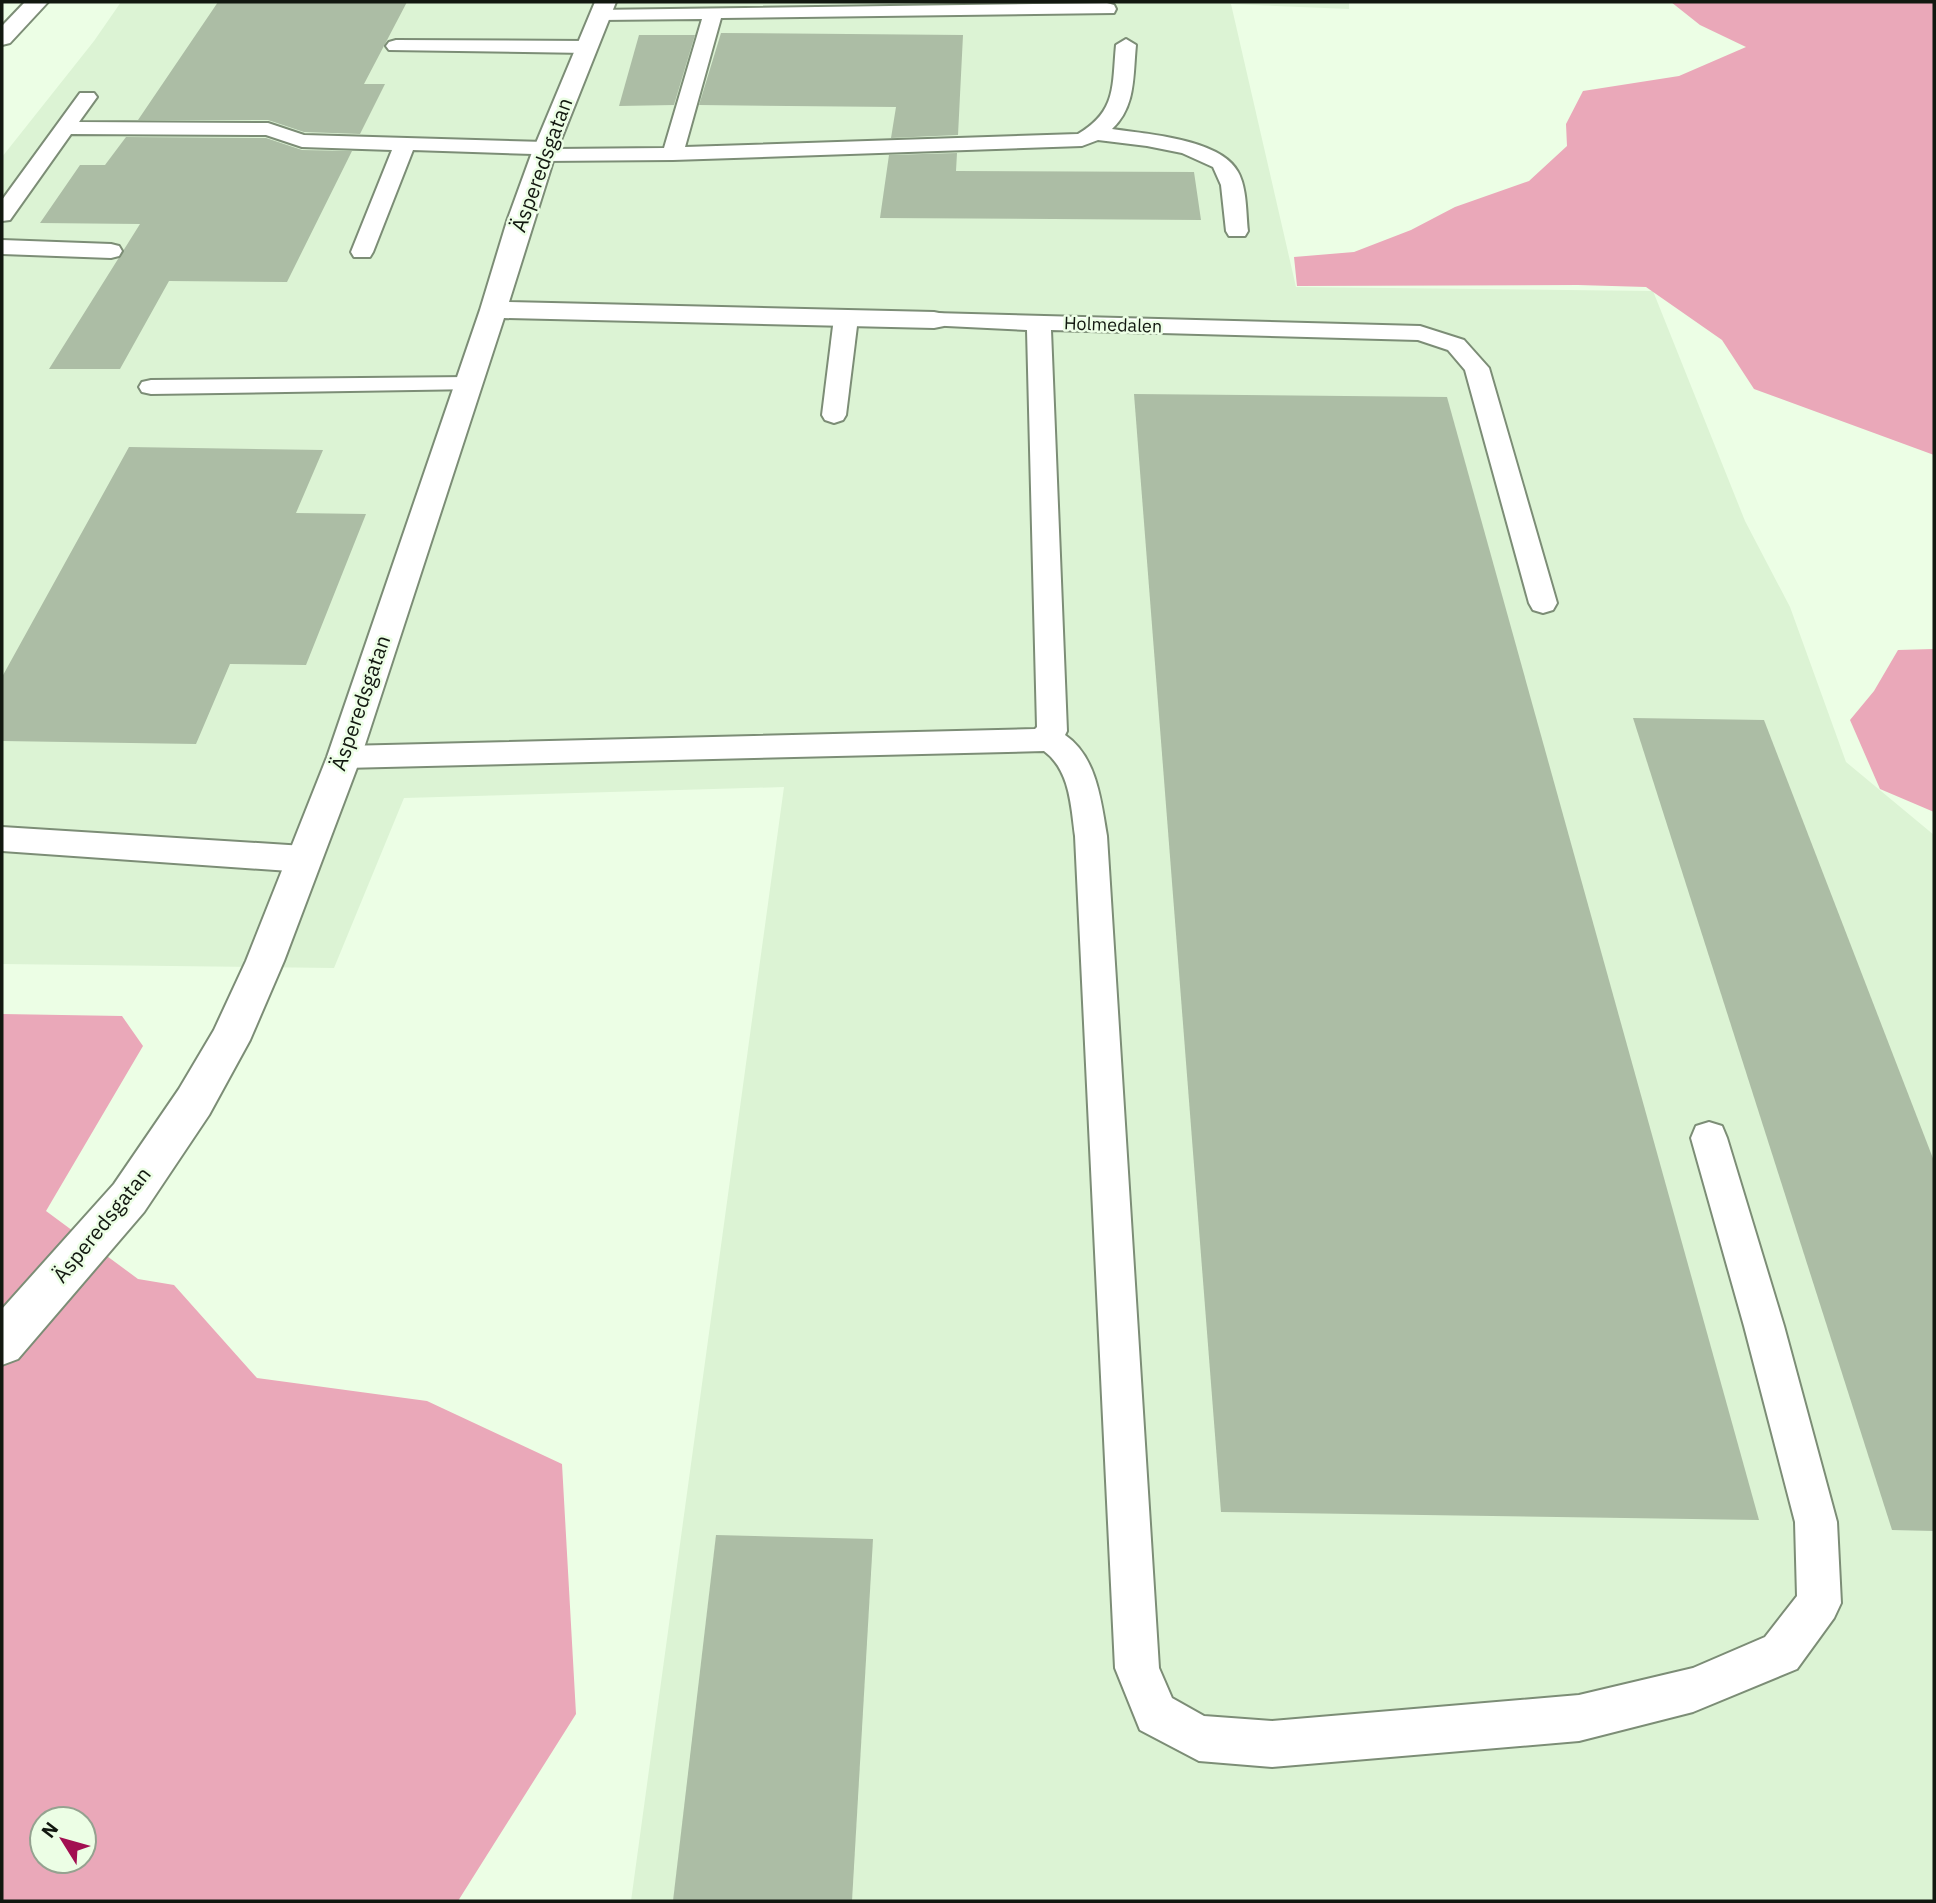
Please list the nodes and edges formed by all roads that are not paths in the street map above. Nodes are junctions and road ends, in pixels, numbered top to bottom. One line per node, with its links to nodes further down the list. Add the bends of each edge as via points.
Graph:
1 (37, 2): 5 (street)
2 (603, 8): 3 (lane); 8 (street, Äsperedsgatan)
3 (703, 9): 4 (lane); 14 (lane, via 701,62 685,102)
4 (1107, 9)
5 (2, 38)
6 (396, 46): 8 (lane)
7 (1126, 46): 11 (lane, via 1118,111)
8 (587, 47): 13 (street, Äsperedsgatan)
9 (87, 97): 10 (lane)
10 (65, 128): 12 (lane, via 268,129 302,141); 15 (lane)
11 (1095, 133): 14 (lane, via 1082,140 1059,142); 16 (lane, via 1187,148 1216,159 1228,171)
12 (404, 146): 13 (lane); 19 (lane)
13 (544, 151): 14 (lane); 20 (street, Äsperedsgatan)
14 (673, 154)
15 (2, 215)
16 (1237, 231)
17 (2, 247): 18 (lane)
18 (111, 251)
19 (362, 252)
20 (493, 310): 21 (street, Holmedalen); 24 (street, Äsperedsgatan)
21 (846, 318): 22 (street, Holmedalen); 26 (lane)
22 (934, 320): 23 (lane, Holmedalen)
23 (1039, 323): 27 (lane, Holmedalen, via 1420,333 1456,345 1477,368); 28 (lane, via 1052,692 1052,731)
24 (469, 384): 25 (lane); 29 (street, Äsperedsgatan)
25 (151, 387)
26 (834, 415)
27 (1543, 603)
28 (1046, 737): 29 (lane, via 1014,742); 32 (lane, via 1058,743 1080,772 1091,836 1137,1668 1156,1714 1199,1738 1272,1744 1579,1718 1693,1690 1781,1653 1819,1603 1816,1522)
29 (344, 757): 31 (street, Äsperedsgatan)
30 (2, 839): 31 (lane)
31 (304, 859): 33 (street, Äsperedsgatan, via 230,1040 194,1102 129,1198)
32 (1709, 1138)
33 (2, 1343)

